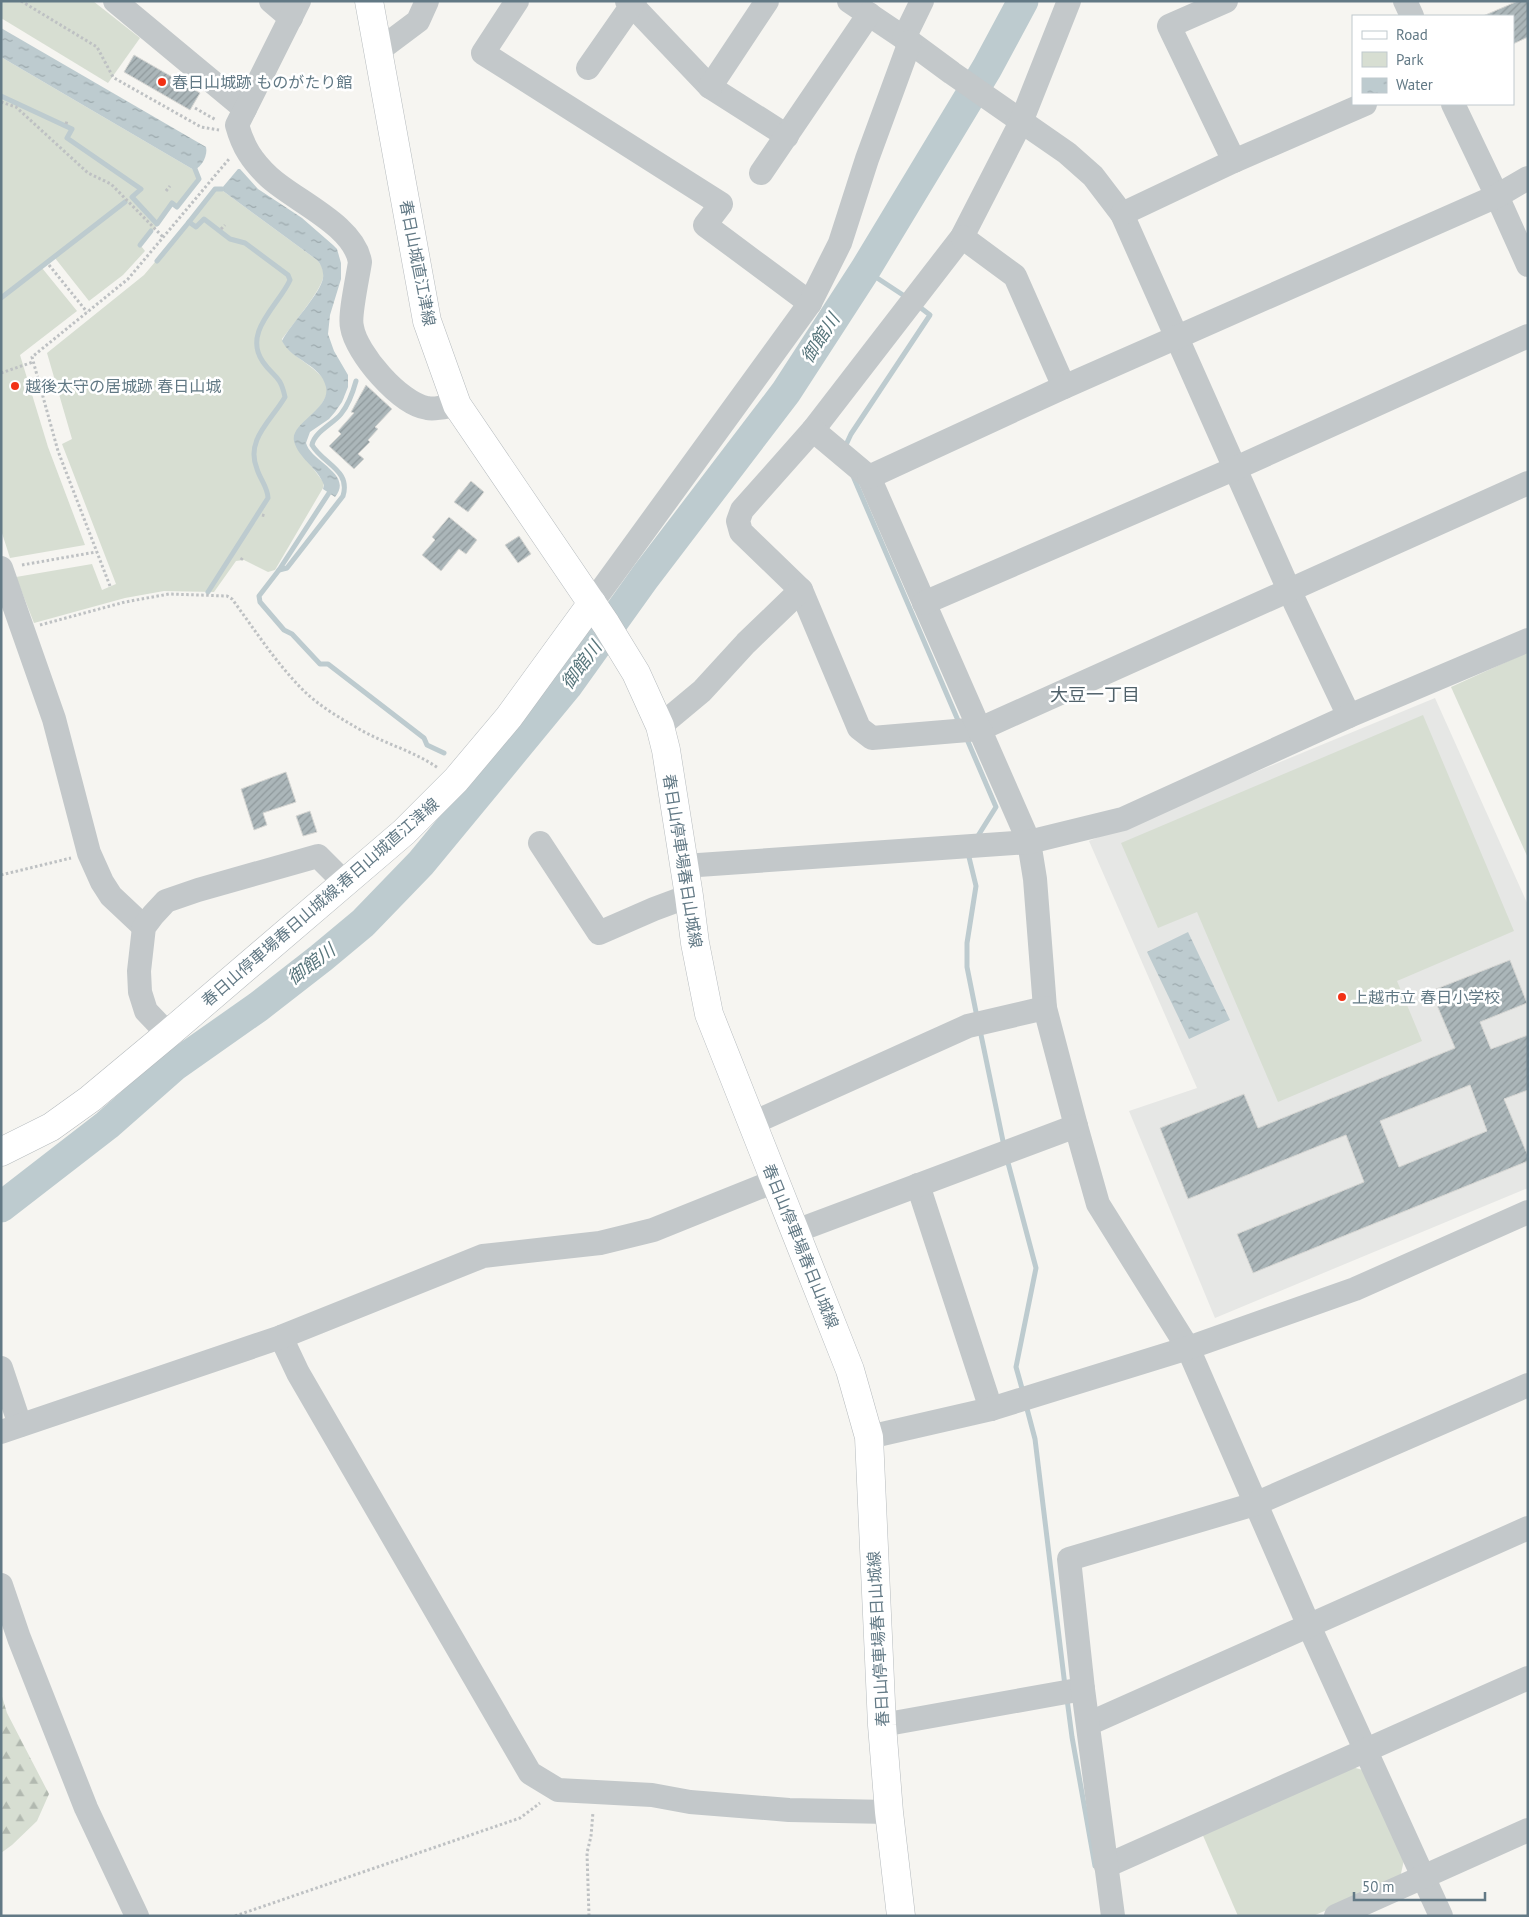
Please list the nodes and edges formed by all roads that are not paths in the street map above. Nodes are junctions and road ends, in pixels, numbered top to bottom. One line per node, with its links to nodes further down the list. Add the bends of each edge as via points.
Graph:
1 (115, 1): 22 (street)
2 (271, 1): 13 (street)
3 (368, 1): 17 (main road, 春日山城直江津線)
4 (427, 1): 17 (street, via 418,21)
5 (517, 1): 32 (street, via 483,52 721,204 705,225)
6 (767, 1): 19 (street)
7 (849, 1): 14 (street)
8 (922, 1): 16 (street)
9 (1069, 1): 23 (street)
10 (1226, 1): 25 (street, via 1170,26)
11 (1405, 1): 15 (street)
12 (631, 3): 18 (street); 19 (street)
13 (295, 10): 22 (street)
14 (869, 14): 16 (street); 24 (street)
15 (1412, 15)
16 (907, 40): 23 (street); 32 (street, via 840,243)
17 (378, 51): 36 (main road, 春日山城直江津線, via 427,321)
18 (588, 68)
19 (710, 87): 24 (street)
20 (1363, 105): 25 (street)
21 (1453, 105): 28 (street)
22 (245, 108): 36 (street, via 237,125 251,158 270,177 348,235 358,252 360,262 351,325 358,346 381,377 411,402 427,408)
23 (1021, 122): 29 (street, via 1067,153 1093,176); 30 (street)
24 (786, 136): 26 (street)
25 (1234, 161): 29 (street)
26 (761, 173)
27 (1528, 178): 28 (street)
28 (1497, 196): 31 (street); 34 (street)
29 (1122, 214): 34 (street)
30 (962, 237): 35 (street, via 1015,276); 37 (street)
31 (1528, 264)
32 (810, 303): 45 (street)
33 (1528, 336): 38 (street)
34 (1176, 339): 35 (street); 38 (street)
35 (1064, 387): 39 (street)
36 (457, 405): 45 (main road, 春日山城直江津線)
37 (813, 430): 39 (street); 42 (street, via 742,510 738,521 741,532)
38 (1236, 468): 43 (street); 44 (street)
39 (869, 477): 44 (street)
40 (1528, 483): 43 (street)
41 (11, 566): 55 (street, via 23,630 54,718 89,853 111,896)
42 (801, 590): 48 (street, via 702,691); 49 (street, via 859,728 872,738)
43 (1289, 590): 47 (street); 49 (street)
44 (924, 603): 49 (street)
45 (599, 614): 48 (main road, 春日山停車場春日山城線, via 636,673); 53 (main road, 春日山停車場春日山城線;春日山城直江津線, via 456,780 404,832)
46 (1528, 640): 47 (street)
47 (1349, 716): 50 (street, via 1123,819)
48 (660, 726): 52 (main road, 春日山停車場春日山城線)
49 (980, 729): 50 (street)
50 (1029, 842): 52 (street); 56 (street)
51 (540, 843): 54 (street, via 599,933)
52 (684, 866): 54 (main road, 春日山停車場春日山城線)
53 (345, 883): 55 (street, via 318,856 166,901); 57 (main road, 春日山停車場春日山城線;春日山城直江津線)
54 (689, 896): 58 (main road, 春日山停車場春日山城線, via 709,1014)
55 (144, 926): 57 (street, via 138,971 140,992 146,1011)
56 (1045, 1008): 58 (street, via 968,1026); 59 (street)
57 (168, 1034): 60 (main road, 春日山停車場春日山城線;春日山城直江津線, via 51,1127)
58 (753, 1123): 61 (main road, 春日山停車場春日山城線)
59 (1076, 1126): 62 (street); 66 (street, via 1098,1204)
60 (1, 1152)
61 (775, 1181): 64 (main road, 春日山停車場春日山城線); 65 (street, via 653,1230 600,1243 483,1256)
62 (918, 1185): 64 (street); 69 (street)
63 (1528, 1212): 66 (street, via 1355,1289)
64 (796, 1232): 71 (main road, 春日山停車場春日山城線, via 850,1370)
65 (281, 1337): 70 (street); 81 (street, via 298,1373 530,1773 558,1790 652,1795 690,1802 789,1810)
66 (1188, 1348): 69 (street); 72 (street)
67 (1, 1368): 70 (street)
68 (1528, 1385): 72 (street)
69 (991, 1409): 71 (street)
70 (11, 1429)
71 (868, 1437): 79 (main road, 春日山停車場春日山城線)
72 (1256, 1504): 75 (street); 77 (street, via 1069,1560)
73 (1528, 1528): 75 (street)
74 (1, 1585): 85 (street, via 86,1808)
75 (1309, 1626): 78 (street); 80 (street)
76 (1528, 1678): 80 (street)
77 (1083, 1689): 78 (street); 79 (street)
78 (1088, 1724): 83 (street)
79 (882, 1725): 81 (main road, 春日山停車場春日山城線)
80 (1366, 1750): 83 (street); 84 (street)
81 (888, 1812): 86 (main road, 春日山停車場春日山城線)
82 (1528, 1830): 84 (street)
83 (1106, 1866): 87 (street)
84 (1423, 1877): 88 (street); 89 (street)
85 (136, 1916)
86 (901, 1916)
87 (1114, 1916)
88 (1336, 1916)
89 (1441, 1916)

